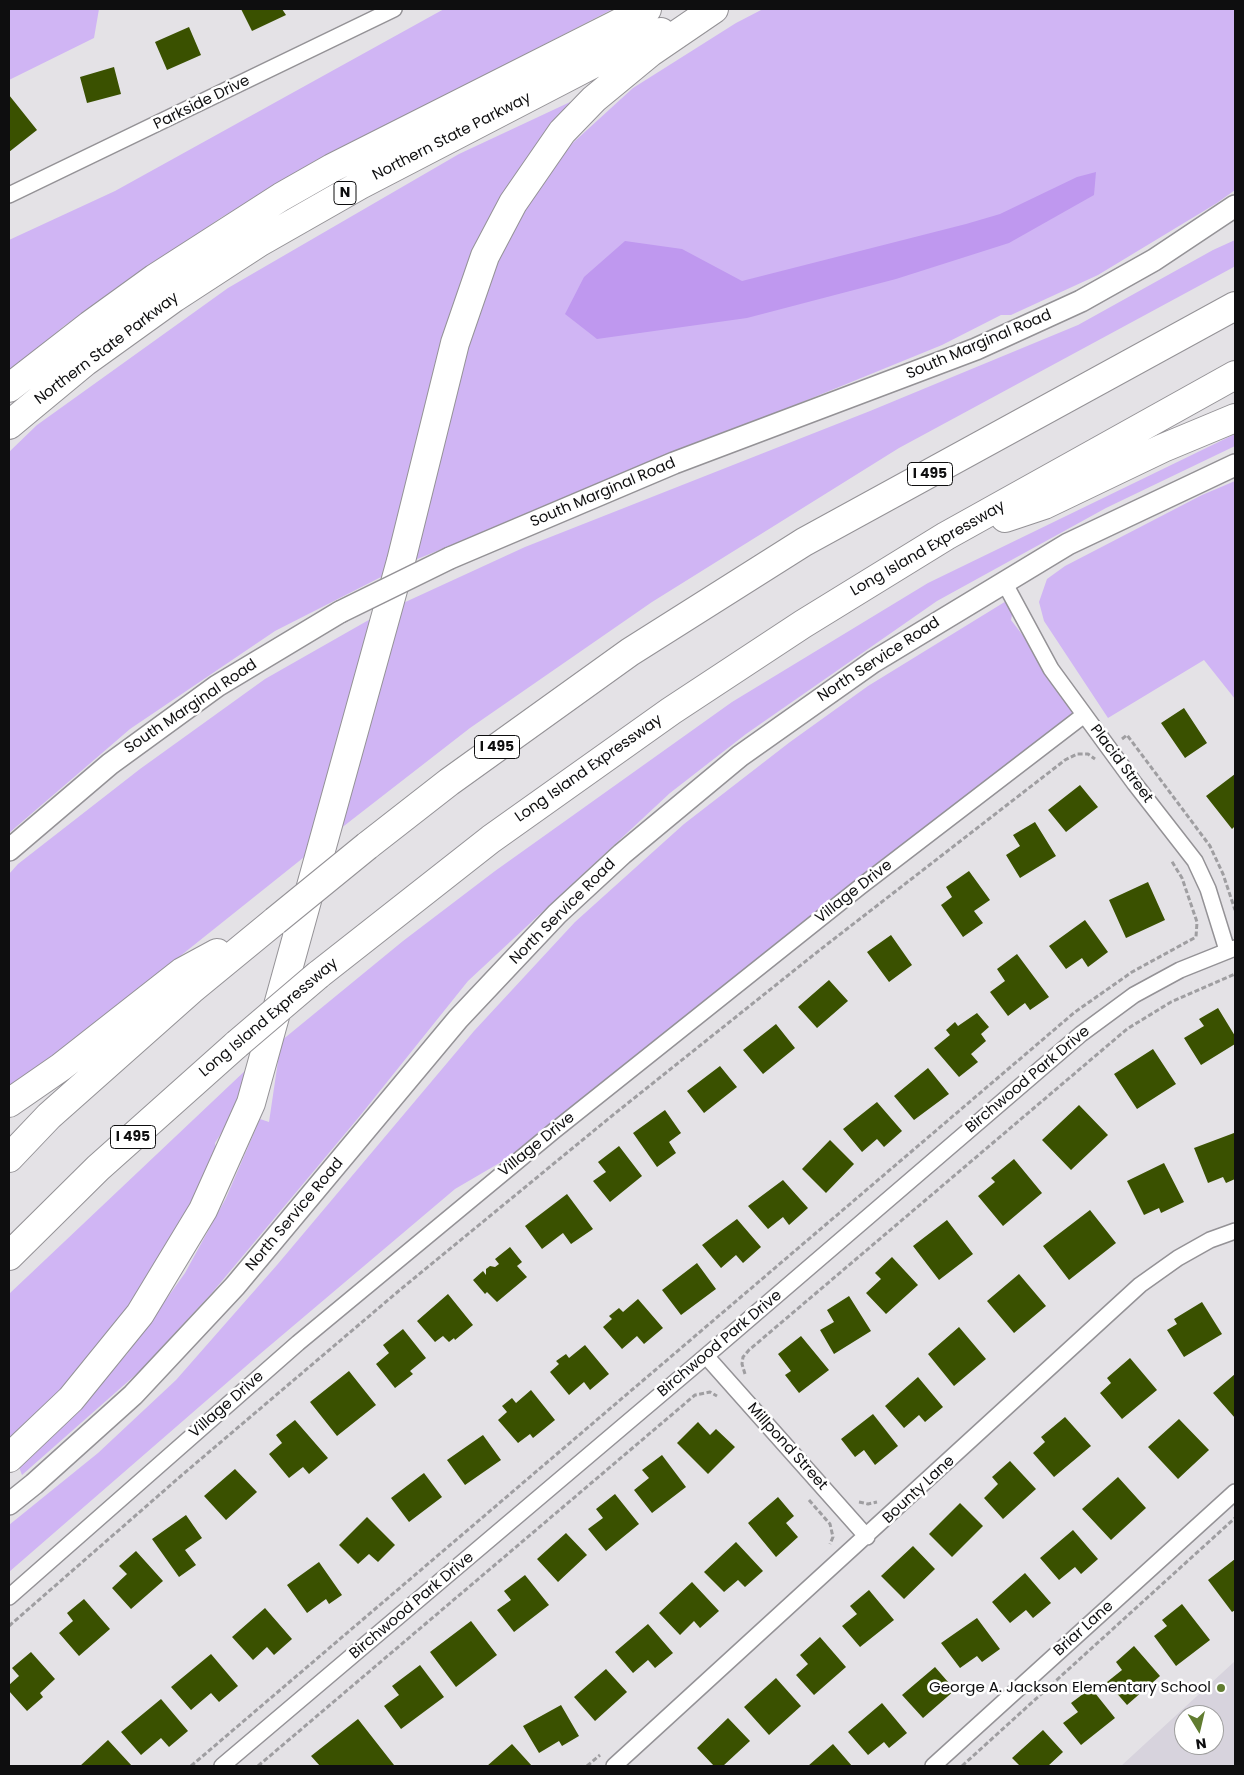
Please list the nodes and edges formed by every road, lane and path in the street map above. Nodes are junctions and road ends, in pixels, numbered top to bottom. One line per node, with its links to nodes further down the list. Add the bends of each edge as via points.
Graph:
1 (394, 9): 4 (street, Parkside Drive)
2 (647, 9): 8 (highway, Northern State Parkway / N, via 281,196 155,278)
3 (712, 9): 10 (highway, Northern State Parkway / N, via 598,61 360,185 260,242 85,362); 30 (highway, via 651,52 594,99 562,132 513,203 486,256 455,343 401,561 251,1103 203,1210 140,1314 71,1399)
4 (9, 196)
5 (1235, 206): 17 (main road, South Marginal Road, bridge, via 1154,260 1081,301 976,349 674,463 450,558 340,612 217,686 110,764)
6 (1235, 306): 22 (highway, I 495, bridge, via 796,547 630,652 449,782 275,921)
7 (1235, 375): 12 (highway, Long Island Expressway / I 495)
8 (9, 388)
9 (1235, 418): 12 (highway, via 1163,448 1044,505)
10 (9, 424)
11 (1235, 465): 13 (main road, North Service Road, via 1068,544)
12 (946, 536): 26 (highway, Long Island Expressway / I 495, bridge, via 663,716 491,839 318,975 237,1044 98,1168)
13 (1004, 582): 14 (street, Placid Street, via 1051,669); 35 (main road, North Service Road, via 873,662 740,756 622,854 557,914 458,1019 235,1286 133,1395)
14 (1084, 714): 20 (street, Placid Street, via 1195,861); 39 (street, Village Drive, via 860,887 554,1131 298,1343)
15 (1127, 735): 19 (path, via 1210,846)
16 (1096, 760): 40 (path, via 1088,754 1077,754 1065,760 821,949 401,1289)
17 (9, 850)
18 (1169, 858): 41 (path, via 1182,878 1198,927 1196,937 1132,972 1075,1012)
19 (1235, 910)
20 (1231, 949): 27 (street, Birchwood Park Drive, via 1180,970 1134,995 1081,1034)
21 (1235, 974): 28 (path, via 1171,1002 1127,1029 749,1350 742,1364 744,1373)
22 (187, 981): 23 (highway); 24 (highway)
23 (9, 1103)
24 (9, 1158)
25 (1235, 1231): 38 (street, Bounty Lane, via 1194,1249 1140,1285)
26 (9, 1256)
27 (706, 1356): 38 (street, Millpond Street); 42 (street, Birchwood Park Drive)
28 (751, 1380)
29 (724, 1403): 43 (path, via 710,1392 695,1395)
30 (9, 1458)
31 (1235, 1492): 45 (street, Briar Lane)
32 (805, 1496): 37 (path)
33 (855, 1498): 34 (path, via 868,1504)
34 (882, 1498)
35 (9, 1504)
36 (1235, 1518): 46 (path)
37 (830, 1524)
38 (867, 1538): 44 (street, Bounty Lane)
39 (9, 1597)
40 (9, 1626)
41 (191, 1766)
42 (222, 1766)
43 (258, 1766)
44 (614, 1766)
45 (933, 1766)
46 (962, 1766)

